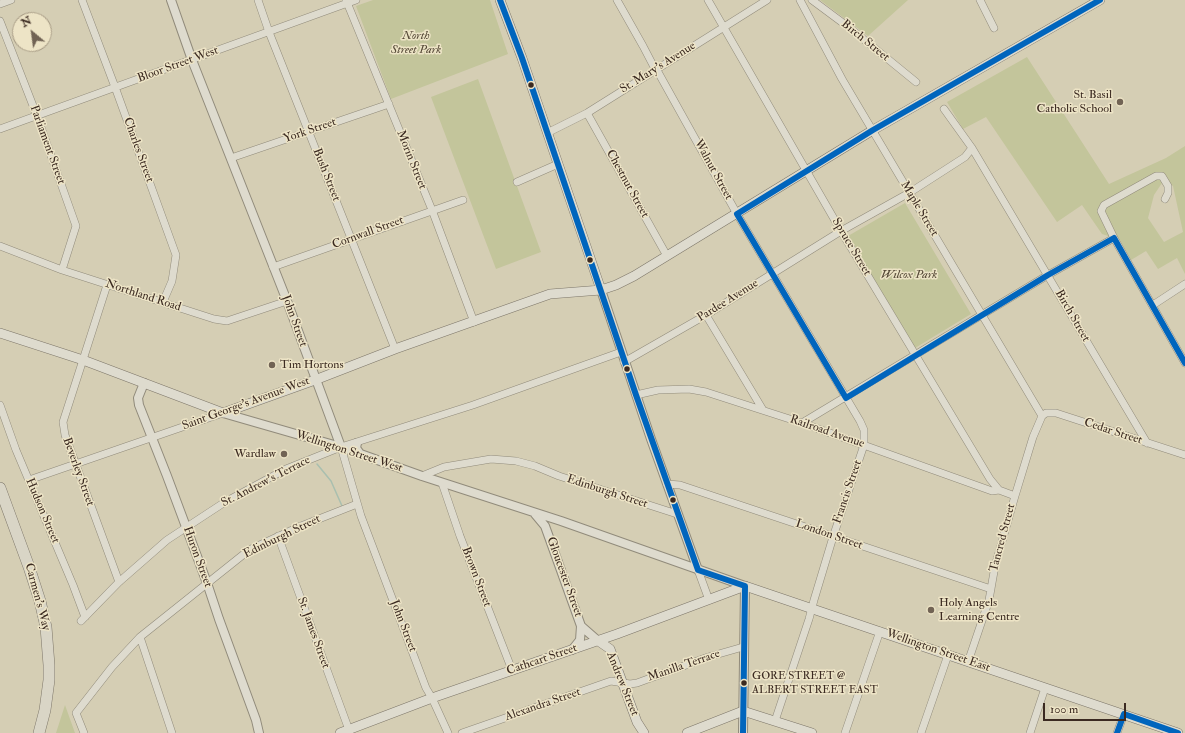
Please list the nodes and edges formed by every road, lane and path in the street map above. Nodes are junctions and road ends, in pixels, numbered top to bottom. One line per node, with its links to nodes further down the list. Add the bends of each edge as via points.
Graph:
1 (10, 0): 15 (street)
2 (82, 0): 23 (street, Charles Street)
3 (171, 0): 20 (street, John Street)
4 (258, 0): 19 (street, Bush Street)
5 (356, 0): 14 (street, Bloor Street West)
6 (500, 0): 31 (main road)
7 (618, 0): 21 (street, Walnut Street)
8 (708, 0): 17 (street, Spruce Street)
9 (767, 0): 17 (street, St. Mary's Avenue)
10 (800, 0): 29 (street, Maple Street, via 842,79)
11 (812, 0): 22 (street, Birch Street)
12 (980, 0): 18 (street)
13 (1100, 0): 29 (main road, Saint George's Avenue West)
14 (347, 2): 19 (street, Bloor Street West); 24 (street, Morin Street)
15 (0, 4)
16 (0, 21): 27 (street, Parliament Street)
17 (724, 27): 21 (street, St. Mary's Avenue); 35 (street, Spruce Street)
18 (994, 28)
19 (270, 32): 20 (street, Bloor Street West); 30 (street, Bush Street)
20 (192, 60): 23 (street, Bloor Street West); 33 (street, John Street)
21 (655, 69): 26 (street, St. Mary's Avenue); 41 (street, Walnut Street)
22 (916, 82)
23 (115, 87): 27 (street, Bloor Street West); 55 (street, Charles Street, via 176,256 172,281)
24 (389, 104): 30 (street, York Street); 40 (street, Morin Street)
25 (944, 109): 32 (street, Birch Street)
26 (587, 113): 31 (street, St. Mary's Avenue); 46 (street, Chestnut Street)
27 (37, 116): 28 (street, Bloor Street West); 48 (street, Parliament Street, via 76,226)
28 (0, 129)
29 (873, 130): 35 (main road, Saint George's Avenue West); 37 (street, Maple Street)
30 (309, 131): 33 (street, York Street); 44 (street, Bush Street)
31 (547, 132): 34 (main road)
32 (972, 148): 37 (street, Pardee Avenue, via 965,156); 50 (street, Birch Street)
33 (231, 158): 47 (street, John Street)
34 (558, 164): 36 (street); 53 (main road)
35 (806, 171): 41 (main road, Saint George's Avenue West); 42 (street, Spruce Street)
36 (517, 182)
37 (909, 193): 42 (street, Pardee Avenue); 58 (street, Maple Street)
38 (1166, 199): 43 (street, via 1168,186 1162,176 1156,176 1104,205 1101,211)
39 (463, 200): 40 (street, Cornwall Street)
40 (432, 210): 44 (street, Cornwall Street); 59 (street, Morin Street)
41 (737, 214): 46 (main road, Saint George's Avenue West); 49 (street, Walnut Street)
42 (841, 231): 49 (street, Pardee Avenue); 63 (street, Spruce Street)
43 (1114, 238): 50 (street); 56 (street)
44 (352, 239): 47 (street, Cornwall Street); 61 (street, Bush Street)
45 (0, 246): 48 (street, Northland Road)
46 (667, 256): 53 (main road, Saint George's Avenue West, via 634,276)
47 (273, 267): 54 (street, John Street)
48 (62, 270): 51 (street, Northland Road)
49 (772, 274): 57 (street, Pardee Avenue); 70 (street, Walnut Street)
50 (1048, 275): 58 (street); 78 (street, Birch Street)
51 (107, 284): 55 (street, Northland Road); 64 (street, Beverley Street)
52 (1185, 284): 56 (street)
53 (601, 290): 59 (main road, Saint George's Avenue West, via 550,294); 62 (street)
54 (287, 301): 55 (street, Northland Road, via 228,321 214,319); 67 (street, John Street)
55 (163, 302)
56 (1152, 305): 66 (street)
57 (706, 315): 65 (street, Pardee Avenue); 72 (street)
58 (982, 315): 63 (street); 74 (street, Maple Street)
59 (474, 322): 61 (main road, Saint George's Avenue West)
60 (0, 333): 64 (main road, Wellington Street West)
61 (395, 349): 67 (main road, Saint George's Avenue West)
62 (621, 352): 65 (street); 77 (street, St. Andrew's Terrace, via 473,405)
63 (915, 355): 70 (street); 89 (street, Spruce Street)
64 (83, 360): 68 (main road, Wellington Street West); 83 (street, Beverley Street, via 63,422)
65 (624, 362): 69 (street)
66 (1185, 363)
67 (315, 380): 73 (main road, Saint George's Avenue West); 80 (street, John Street)
68 (144, 383): 73 (main road, Wellington Street West); 76 (street, Huron Street, via 138,398 139,405)
69 (636, 396): 72 (street, Railroad Avenue, via 658,390 689,389); 87 (street)
70 (846, 398): 75 (street); 79 (street, Walnut Street, via 864,430)
71 (0, 405): 85 (street, Hudson Street)
72 (763, 410): 75 (street, Railroad Avenue)
73 (223, 413): 76 (street, Saint George's Avenue West); 80 (street, Wellington Street West)
74 (1042, 416): 78 (street, Cedar Street, via 1046,413 1056,413); 90 (street, Tancred Street)
75 (802, 423): 79 (street, Railroad Avenue)
76 (152, 437): 83 (street, Saint George's Avenue West); 95 (street, Huron Street)
77 (357, 442): 80 (street, St. Andrew's Terrace); 81 (street, via 356,448)
78 (1147, 443): 82 (street, Cedar Street)
79 (864, 445): 89 (street, Railroad Avenue, via 992,491); 98 (street, Francis Street)
80 (341, 448): 81 (street, Wellington Street West); 91 (street, John Street); 95 (street, St. Andrew's Terrace, via 286,469 225,502)
81 (361, 455): 84 (street, Wellington Street West)
82 (1185, 455)
83 (75, 464): 85 (street, Saint George's Avenue West); 100 (street, Beverley Street)
84 (422, 476): 86 (street, Wellington Street West); 93 (street, Edinburgh Street, via 444,467 491,458 516,461)
85 (29, 480): 106 (street, Hudson Street, via 73,585)
86 (442, 483): 92 (street, Wellington Street West); 117 (street, Brown Street)
87 (667, 484): 93 (street); 98 (street, London Street, via 680,485)
88 (0, 488): 125 (highway, Carmen's Way, via 30,567 46,627 49,680)
89 (999, 490): 90 (street, Railroad Avenue)
90 (1014, 496): 103 (street, Tancred Street)
91 (357, 504): 97 (street, Edinburgh Street); 120 (street, John Street)
92 (532, 512): 94 (street, Wellington Street West); 96 (street, Gloucester Street, via 541,520)
93 (677, 514): 99 (street)
94 (561, 521): 96 (street, via 552,525); 99 (street, Wellington Street West)
95 (186, 528): 100 (street, St. Andrew's Terrace, via 167,540); 101 (street, Huron Street)
96 (548, 532): 107 (street, Gloucester Street)
97 (278, 536): 101 (street, Edinburgh Street, via 249,550); 124 (street, St. James Street)
98 (833, 537): 103 (street, London Street); 105 (street, Francis Street)
99 (698, 570): 102 (street, Wellington Street East); 104 (street)
100 (119, 582): 106 (street, St. Andrew's Terrace)
101 (207, 583): 110 (street, Edinburgh Street); 128 (street, Huron Street)
102 (745, 586): 104 (main road, Cathcart Street); 105 (main road, Wellington Street East); 112 (street)
103 (991, 589): 116 (street, Tancred Street, via 990,600)
104 (709, 600): 109 (main road, Cathcart Street)
105 (812, 609): 108 (main road, Wellington Street East); 123 (street, Francis Street)
106 (83, 619)
107 (581, 626): 111 (street, Gloucester Street); 114 (street, via 580,640)
108 (880, 631): 115 (main road, Wellington Street East); 135 (street)
109 (618, 634): 111 (main road, Cathcart Street); 113 (main road)
110 (140, 637): 126 (street, Edinburgh Street, via 112,667 76,713); 127 (street)
111 (597, 640): 113 (main road, Andrew Street); 114 (main road, Cathcart Street)
112 (743, 647): 118 (street, Manilla Terrace, via 637,682); 121 (street)
113 (610, 649): 118 (main road, Andrew Street)
114 (572, 650): 117 (main road, Cathcart Street)
115 (948, 655): 116 (main road, Wellington Street East); 136 (street)
116 (968, 662): 119 (main road, Wellington Street East)
117 (512, 670): 120 (main road, Cathcart Street)
118 (624, 682): 130 (street, Alexandra Street, via 612,681); 131 (main road, Andrew Street)
119 (1044, 688): 122 (main road, Wellington Street East); 137 (street)
120 (432, 698): 124 (main road, Cathcart Street); 129 (street, John Street)
121 (743, 711): 123 (main road); 132 (main road); 133 (street)
122 (1124, 714): 138 (street); 139 (main road, Wellington Street East)
123 (775, 721): 134 (main road)
124 (344, 731)
125 (39, 733)
126 (84, 733)
127 (172, 733)
128 (259, 733)
129 (448, 733)
130 (462, 733)
131 (643, 733)
132 (687, 733)
133 (743, 733)
134 (812, 733)
135 (845, 733)
136 (921, 733)
137 (1030, 733)
138 (1117, 733)
139 (1178, 733)

